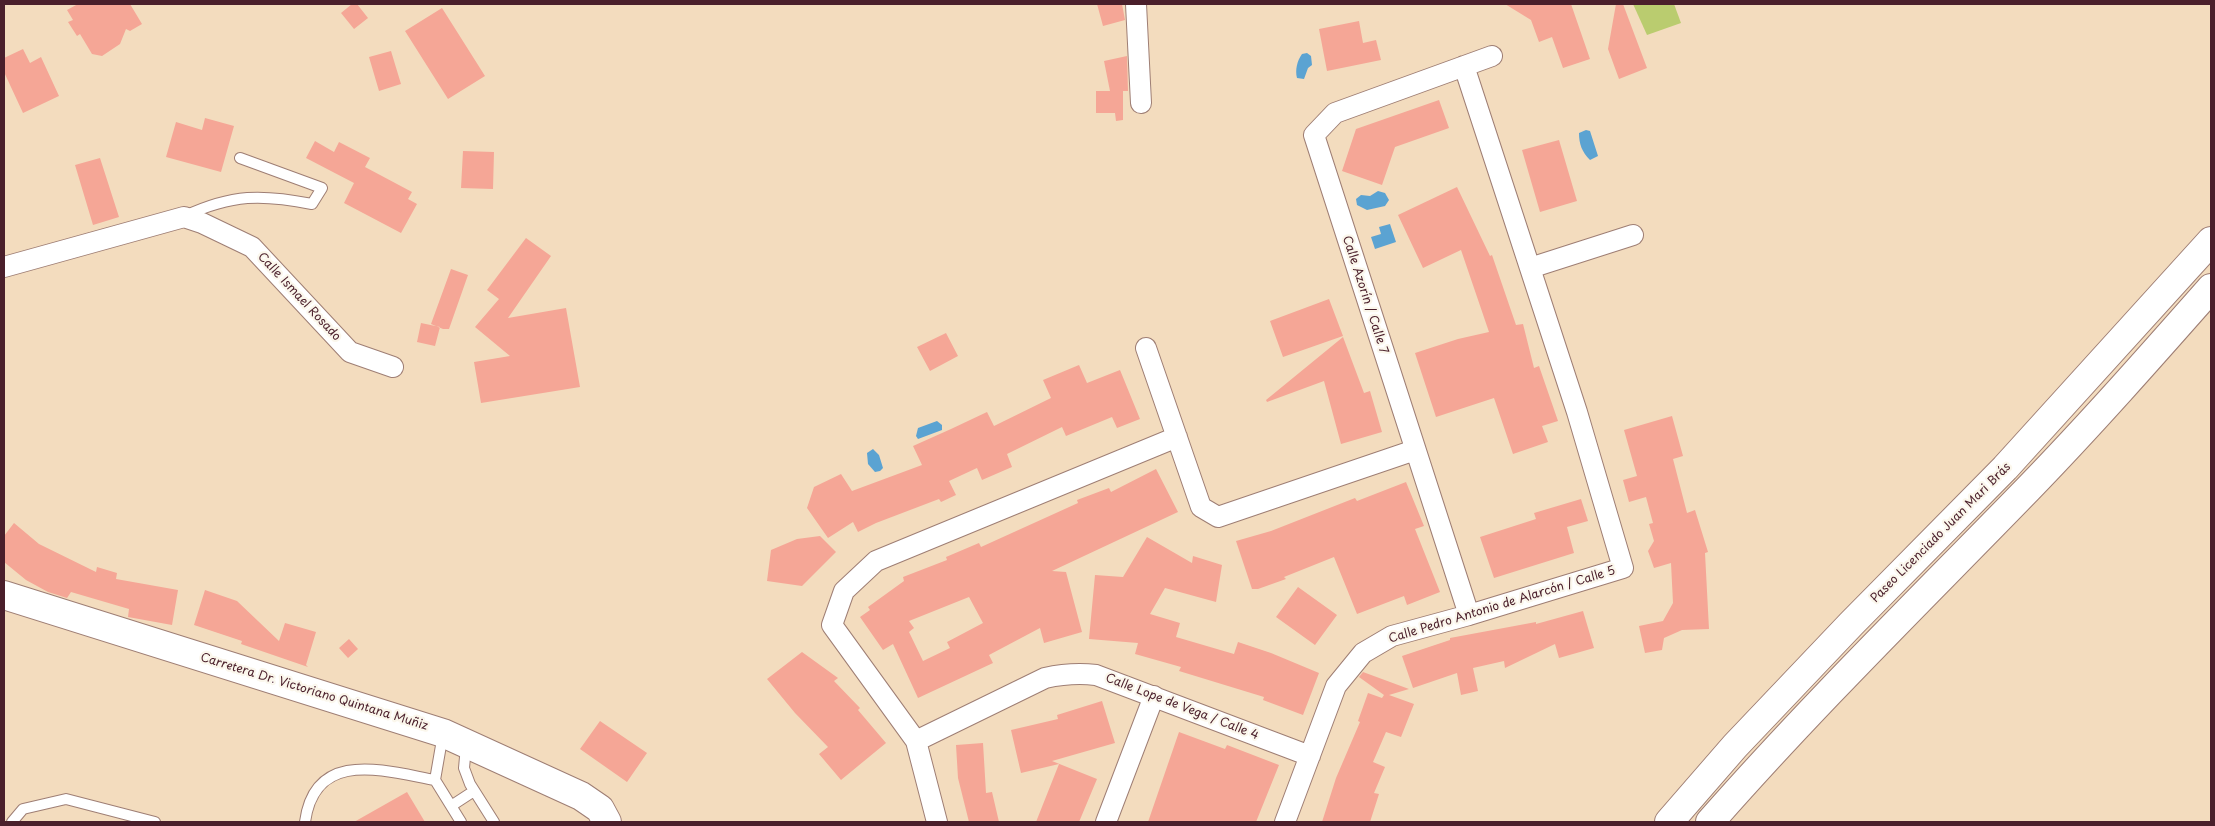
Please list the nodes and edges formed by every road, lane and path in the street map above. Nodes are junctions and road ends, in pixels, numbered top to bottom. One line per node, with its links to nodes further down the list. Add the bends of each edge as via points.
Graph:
1 (1136, 4): 4 (street)
2 (1492, 56): 3 (street, Calle Azorín / Calle 7)
3 (1464, 66): 10 (street); 15 (street, Calle Azorín / Calle 7, via 1335,112 1314,135)
4 (1141, 103)
5 (240, 158): 6 (lane, via 322,188 312,204 280,197 248,197 208,206)
6 (184, 217): 9 (street); 13 (street, Calle Ismael Rosado, via 252,247 350,352)
7 (1633, 235): 10 (street)
8 (2211, 241): 34 (main road, Paseo Licenciado Juan Mari Brás, via 2018,454 1851,624)
9 (4, 267)
10 (1530, 268): 17 (street, Calle Pedro Antonio de Alarcón / Calle 5, via 1623,568)
11 (2211, 288): 35 (main road, via 2029,488 1874,644)
12 (1146, 348): 14 (street)
13 (392, 367)
14 (1177, 437): 15 (street, via 1201,508 1218,517); 20 (street, via 876,561 844,591 832,625)
15 (1415, 450): 17 (street, Calle Azorín / Calle 7)
16 (4, 595): 19 (main road, Carretera Dr. Victoriano Quintana Muñiz)
17 (1469, 615): 21 (street, Calle Pedro Antonio de Alarcón / Calle 5, via 1392,636 1363,653 1336,686)
18 (1154, 696): 20 (street, Calle Lope de Vega / Calle 4, via 1096,675 1062,674 1045,678); 21 (street, Calle Lope de Vega / Calle 4); 32 (street)
19 (455, 738): 22 (lane); 23 (lane); 30 (main road, Carretera Dr. Victoriano Quintana Muñiz, via 581,796 600,809)
20 (916, 741): 31 (street)
21 (1310, 756): 33 (street, Calle Pedro Antonio de Alarcón / Calle 5)
22 (435, 780): 24 (lane); 27 (lane, via 368,768 332,775 318,788)
23 (474, 791): 24 (lane); 29 (lane)
24 (451, 806): 28 (lane)
25 (12, 822): 26 (lane, via 23,809 66,799)
26 (155, 822)
27 (305, 822)
28 (461, 822)
29 (494, 822)
30 (607, 822)
31 (937, 822)
32 (1106, 822)
33 (1285, 822)
34 (1668, 822)
35 (1710, 822)

